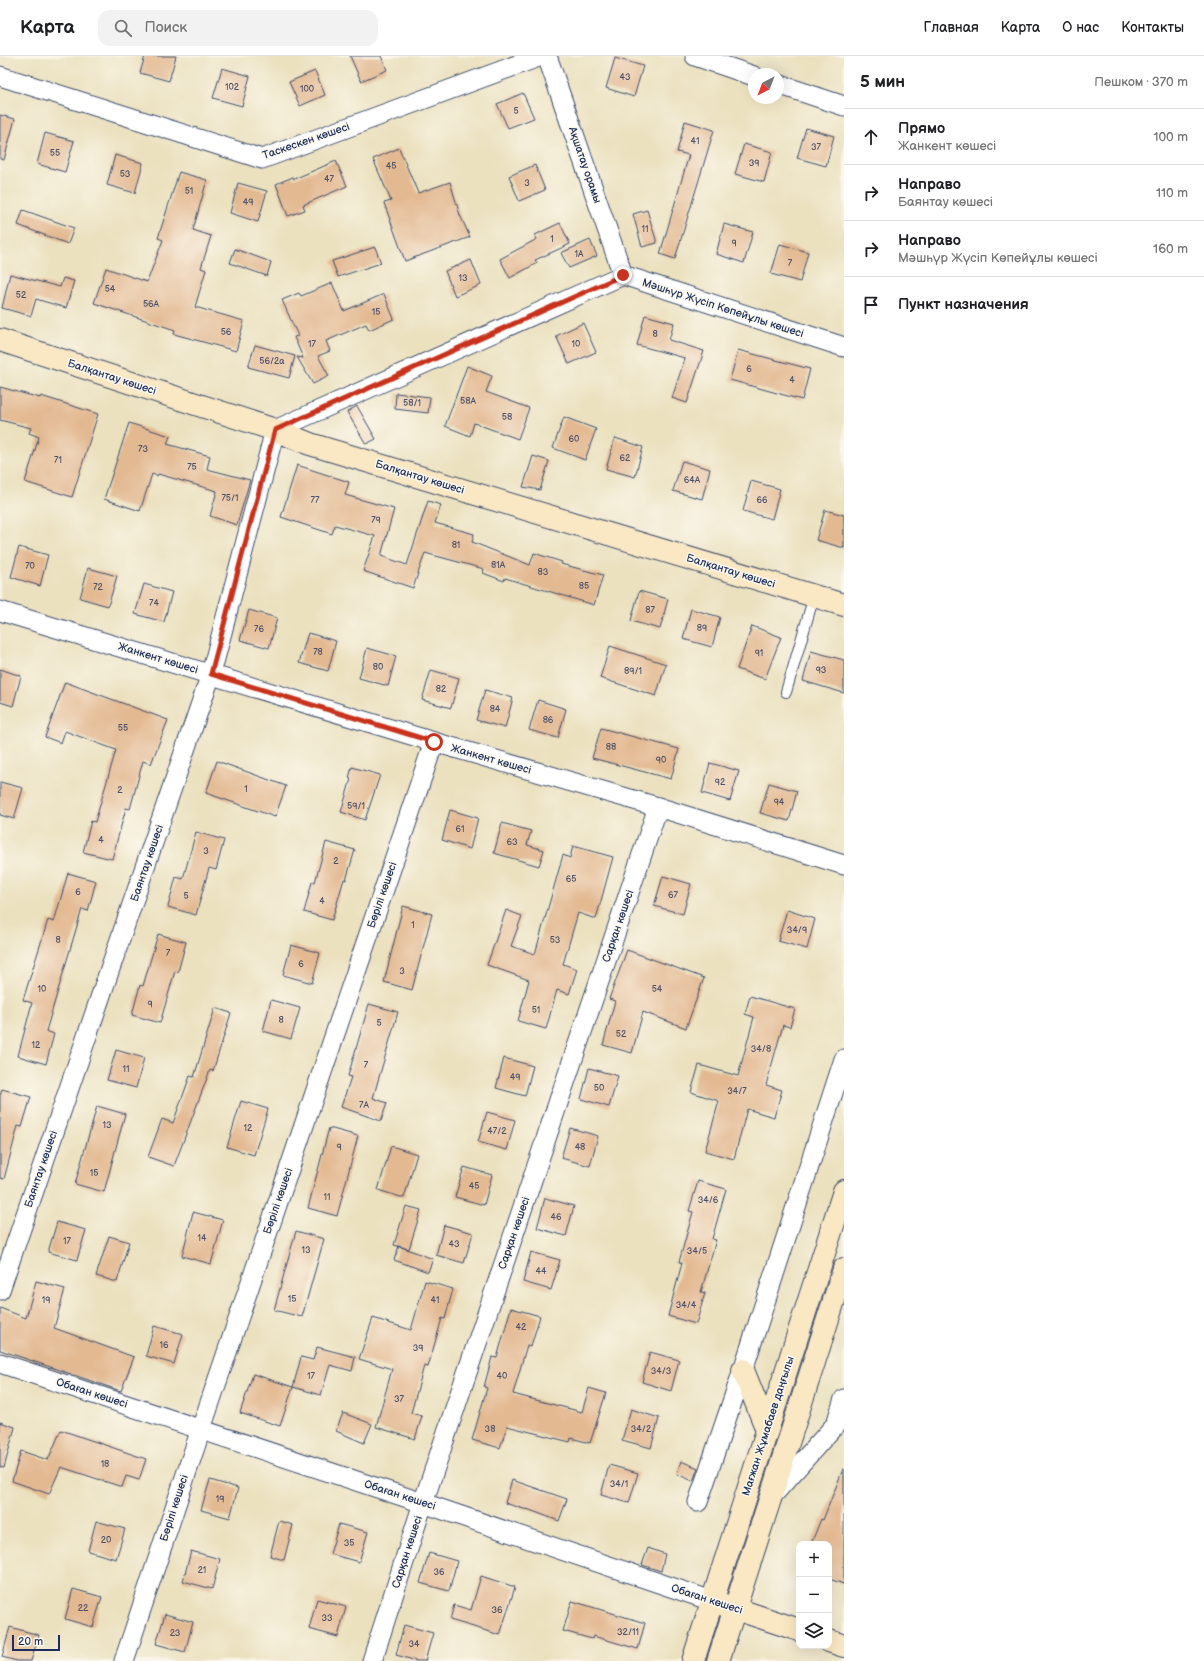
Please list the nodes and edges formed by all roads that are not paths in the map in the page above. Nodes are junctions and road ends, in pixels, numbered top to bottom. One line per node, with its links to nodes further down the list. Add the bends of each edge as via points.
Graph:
1 (541, 56): 5 (street, Таскескен көшесі, via 262,159)
2 (547, 56): 8 (street, Ақшатау орамы)
3 (695, 56): 4 (street)
4 (748, 74)
5 (0, 76)
6 (784, 86): 7 (street)
7 (844, 106)
8 (623, 275): 10 (street, Мәшһүр Жүсіп Көпейұлы көшесі); 11 (street)
9 (0, 340): 11 (street, Балқантау көшесі)
10 (844, 347)
11 (275, 430): 12 (street, Балқантау көшесі, via 310,444); 15 (street, Баянтау көшесі)
12 (814, 596): 13 (street, Балқантау көшесі); 16 (lane)
13 (844, 605)
14 (0, 611): 15 (street, Жанкент көшесі)
15 (211, 674): 17 (street, Жанкент көшесі); 23 (street, Баянтау көшесі)
16 (786, 692)
17 (434, 742): 18 (street, Жанкент көшесі); 27 (street, Бөрілі көшесі)
18 (658, 807): 19 (street, Жанкент көшесі); 30 (street, Сарқан көшесі)
19 (844, 865)
20 (844, 1059): 25 (street)
21 (844, 1191): 28 (street, Мағжан Жұмабаев даңғылы)
22 (844, 1269): 29 (street)
23 (0, 1290)
24 (0, 1363): 27 (street, Обаған көшесі)
25 (743, 1370): 28 (street); 31 (street)
26 (844, 1399): 29 (street, via 836,1424)
27 (200, 1429): 30 (street, Обаған көшесі); 37 (street, Бөрілі көшесі)
28 (767, 1430): 32 (street, Мағжан Жұмабаев даңғылы)
29 (771, 1497): 33 (street)
30 (422, 1502): 32 (street, Обаған көшесі); 38 (street, Сарқан көшесі)
31 (698, 1502)
32 (712, 1602): 33 (street, Обаған көшесі); 39 (street, Мағжан Жұмабаев даңғылы)
33 (735, 1608): 34 (street, Обаған көшесі); 40 (street)
34 (796, 1629)
35 (832, 1642): 36 (street)
36 (844, 1646)
37 (124, 1661)
38 (372, 1661)
39 (693, 1661)
40 (718, 1661)

